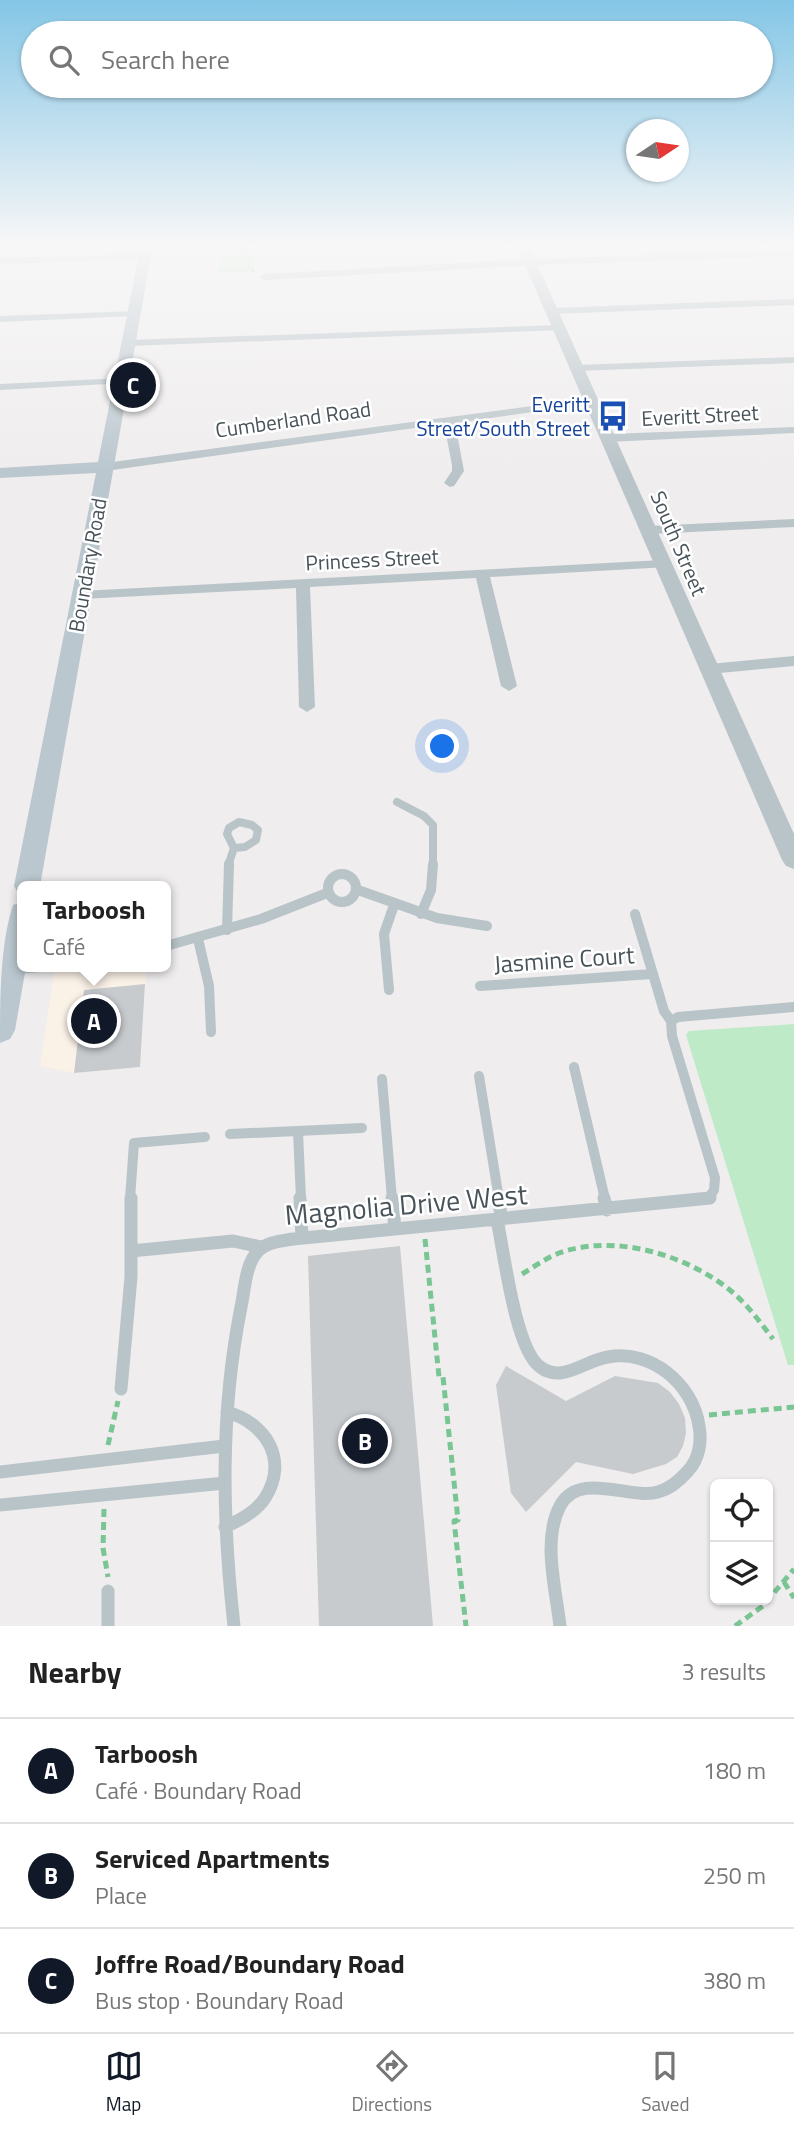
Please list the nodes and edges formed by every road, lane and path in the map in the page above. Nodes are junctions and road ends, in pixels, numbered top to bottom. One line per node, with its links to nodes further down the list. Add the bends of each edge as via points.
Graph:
1 (133, 320): 4 (main road, Boundary Road)
2 (556, 320): 3 (street, South Street)
3 (559, 328): 4 (street); 6 (street, South Street)
4 (129, 343): 7 (main road, Boundary Road)
5 (794, 360): 6 (street)
6 (578, 368): 9 (street, South Street)
7 (122, 382): 8 (street); 13 (main road, Boundary Road)
8 (0, 387)
9 (592, 401): 10 (street, Cumberland Road); 12 (street, South Street)
10 (449, 421): 13 (street, Cumberland Road); 15 (street, via 458,465)
11 (794, 430): 12 (street, Everitt Street)
12 (608, 438): 17 (street, South Street)
13 (105, 467): 14 (main road, Cumberland Road); 21 (main road, Boundary Road)
14 (0, 473)
15 (450, 483)
16 (794, 523): 17 (street)
17 (649, 530): 18 (street, South Street)
18 (663, 564): 19 (street, Princess Street); 23 (street, South Street)
19 (482, 574): 20 (street, Princess Street); 24 (street)
20 (303, 583): 21 (street, Princess Street); 25 (street)
21 (82, 595): 29 (main road, Boundary Road)
22 (794, 661): 23 (street)
23 (710, 669): 28 (street, South Street)
24 (509, 687)
25 (307, 707)
26 (397, 802): 33 (lane, via 433,825 436,880)
27 (234, 848): 37 (lane, via 227,869)
28 (794, 860)
29 (28, 881)
30 (358, 890): 31 (lane, via 344,900); 31 (lane, via 352,877 339,875 328,882); 32 (lane)
31 (327, 893): 37 (lane)
32 (394, 905): 33 (lane); 45 (lane, via 384,934)
33 (421, 914): 36 (lane)
34 (635, 914): 43 (lane, Jasmine Court)
35 (17, 925): 39 (main road)
36 (487, 926)
37 (227, 930): 38 (lane)
38 (198, 939): 40 (lane); 49 (lane, via 209,986)
39 (8, 944): 42 (main road)
40 (171, 945)
41 (17, 969): 42 (lane)
42 (11, 970): 48 (main road)
43 (652, 974): 44 (lane, Jasmine Court); 47 (lane, Jasmine Court)
44 (480, 986)
45 (389, 990)
46 (794, 1007): 47 (lane)
47 (671, 1021): 57 (lane, Jasmine Court, via 715,1178 713,1196)
48 (0, 1030)
49 (211, 1032)
50 (575, 1067): 58 (lane)
51 (479, 1076): 59 (lane)
52 (382, 1079): 61 (lane)
53 (362, 1128): 54 (lane)
54 (298, 1132): 55 (lane); 62 (lane)
55 (230, 1134)
56 (205, 1137): 64 (lane, via 134,1143)
57 (695, 1202): 58 (lane, Magnolia Drive West)
58 (607, 1210): 59 (lane, Magnolia Drive West)
59 (499, 1220): 60 (lane, Magnolia Drive West); 65 (lane)
60 (423, 1226): 61 (lane, Magnolia Drive West); 82 (path, via 439,1377 443,1377)
61 (395, 1229): 62 (lane, Magnolia Drive West)
62 (302, 1238): 63 (lane, Magnolia Drive West)
63 (261, 1247): 64 (lane, via 233,1241); 69 (lane, Magnolia Drive West, via 252,1260 243,1298)
64 (131, 1251): 67 (lane)
65 (508, 1281): 66 (path, via 564,1251 589,1247 645,1251 690,1267 728,1288); 70 (lane, via 525,1346 538,1366 557,1373 612,1356 641,1359 677,1380)
66 (773, 1339)
67 (121, 1389)
68 (794, 1407): 70 (path)
69 (227, 1412): 71 (lane, Magnolia Drive West); 75 (lane, via 261,1430 274,1453 275,1466 266,1496 242,1519)
70 (698, 1417): 83 (lane, via 695,1464 671,1487 656,1493 591,1486 571,1494 558,1509 553,1526)
71 (224, 1446): 72 (lane); 73 (lane, Magnolia Drive West)
72 (0, 1472)
73 (225, 1483): 74 (lane); 75 (lane, Magnolia Drive West)
74 (0, 1505)
75 (225, 1527): 81 (lane, Magnolia Drive West)
76 (794, 1569): 77 (path)
77 (784, 1582): 79 (path); 84 (path, via 763,1606)
78 (108, 1591): 80 (lane)
79 (794, 1598)
80 (108, 1626)
81 (234, 1626)
82 (466, 1626)
83 (561, 1626)
84 (735, 1626)

